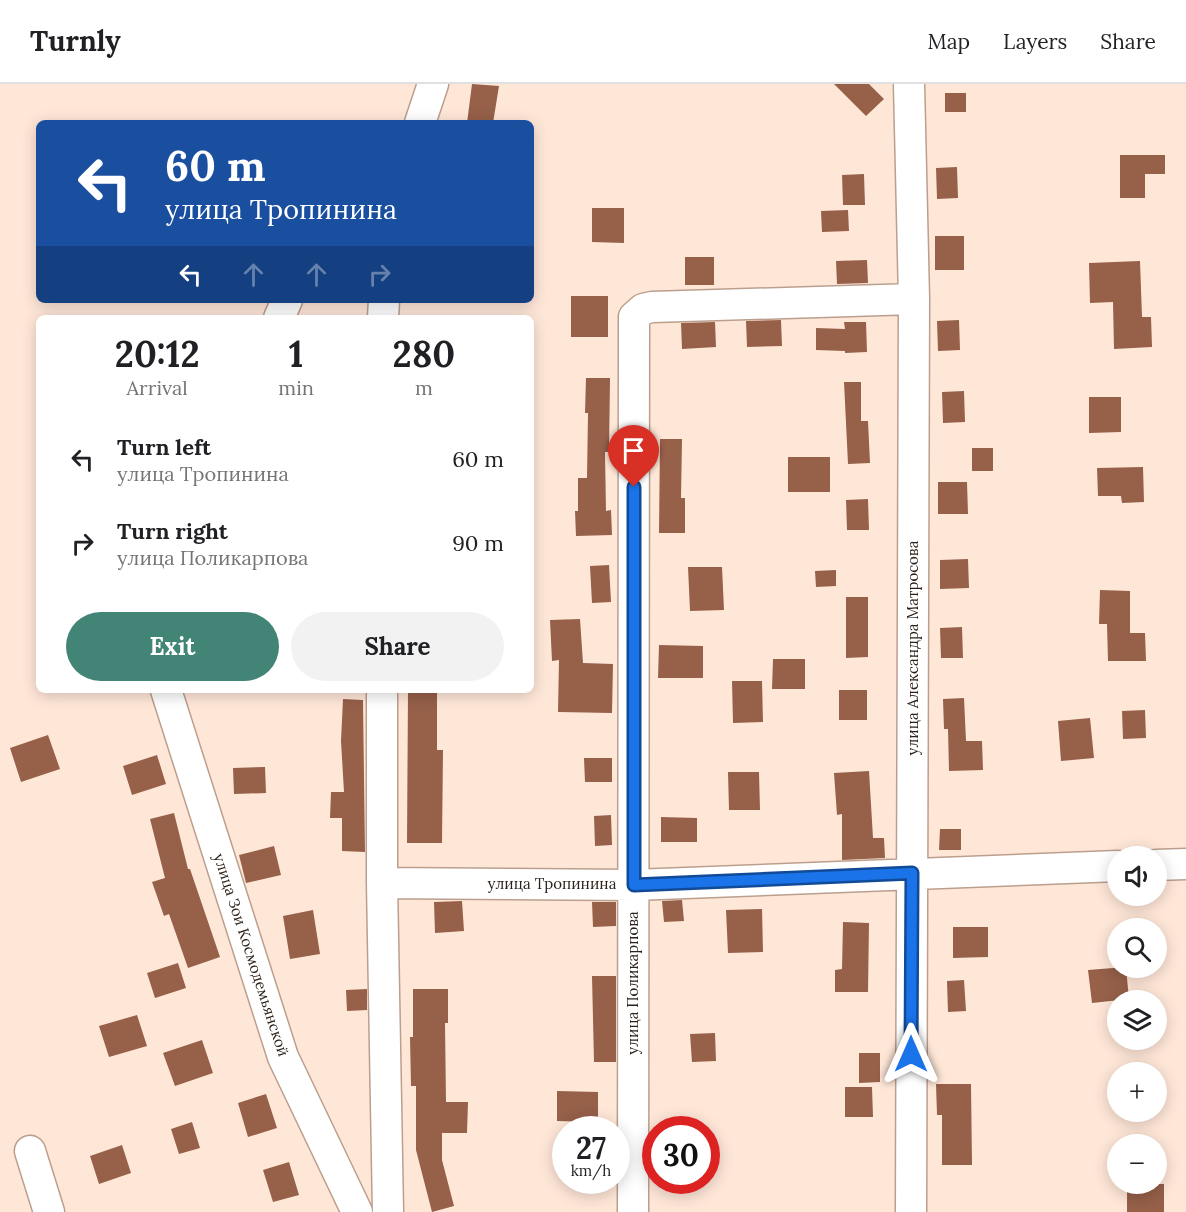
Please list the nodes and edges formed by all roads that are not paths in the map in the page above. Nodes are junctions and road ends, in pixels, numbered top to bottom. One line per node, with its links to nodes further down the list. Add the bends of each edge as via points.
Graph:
1 (433, 84): 3 (street)
2 (909, 84): 4 (street, улица Александра Матросова)
3 (421, 120)
4 (914, 299): 10 (street, улица Александра Матросова); 12 (street, улица Поликарпова, via 652,307 637,312)
5 (167, 693): 15 (street, улица Зои Космодемьянской, via 283,1057)
6 (381, 693): 11 (street)
7 (1186, 864): 8 (street)
8 (1167, 865)
9 (1107, 866): 10 (street, улица Тропинина)
10 (912, 873): 12 (street, улица Тропинина); 18 (street, улица Александра Матросова)
11 (382, 883): 12 (street, улица Тропинина); 16 (street)
12 (634, 885): 17 (street, улица Поликарпова)
13 (30, 1151): 14 (street)
14 (49, 1212)
15 (357, 1212)
16 (388, 1212)
17 (633, 1212)
18 (911, 1212)

